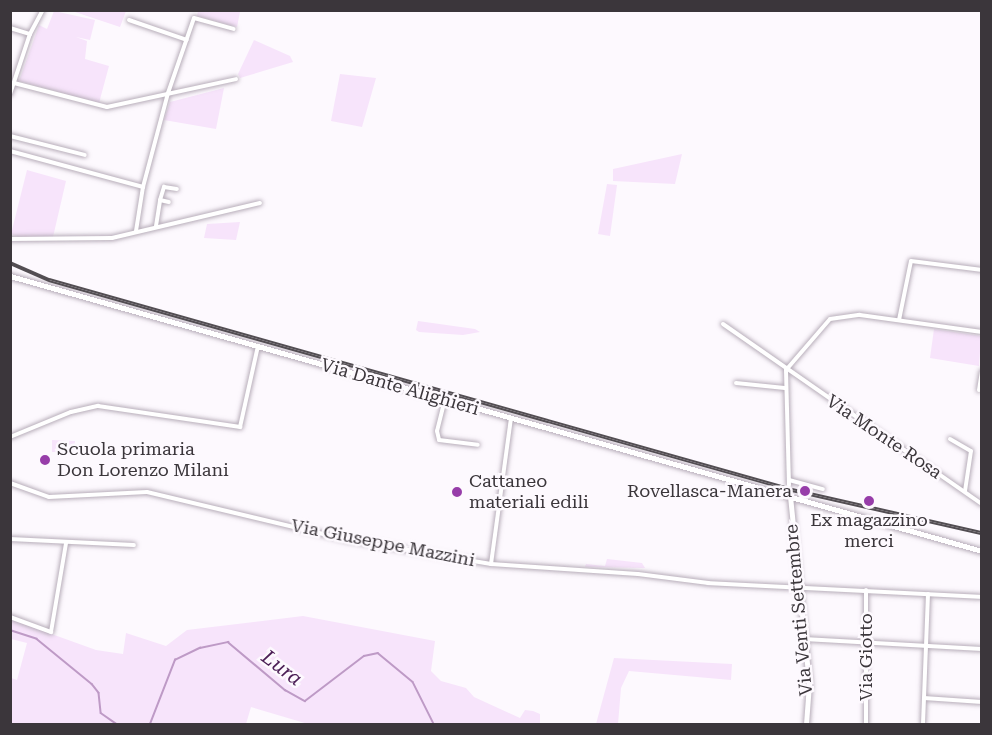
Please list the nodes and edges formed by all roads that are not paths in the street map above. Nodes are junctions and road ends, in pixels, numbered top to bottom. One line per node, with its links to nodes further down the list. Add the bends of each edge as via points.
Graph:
1 (43, 10): 5 (street)
2 (129, 20): 6 (street)
3 (10, 28): 5 (street)
4 (234, 29): 6 (street, via 194,18)
5 (30, 34): 8 (street)
6 (187, 40): 9 (street)
7 (236, 79): 9 (street)
8 (14, 83): 9 (street, via 106,107); 10 (street)
9 (168, 93): 14 (street)
10 (10, 94)
11 (10, 136): 13 (street)
12 (10, 151): 14 (street)
13 (85, 155)
14 (143, 187): 20 (street)
15 (177, 189): 16 (street, via 164,187)
16 (160, 200): 17 (street); 19 (street)
17 (169, 202)
18 (260, 203): 19 (street)
19 (156, 226): 20 (street)
20 (136, 231): 21 (street, via 112,238)
21 (10, 239)
22 (981, 270): 24 (street, via 911,261)
23 (10, 276): 27 (street, Via Dante Alighieri)
24 (899, 320): 26 (street); 28 (street, via 834,317)
25 (723, 324): 28 (street, Via Monte Rosa)
26 (981, 332)
27 (258, 346): 33 (street, Via Dante Alighieri); 35 (street, via 240,427 98,406 71,412)
28 (786, 370): 31 (street); 40 (street, Via Monte Rosa)
29 (981, 371): 32 (street)
30 (736, 383): 31 (street)
31 (785, 388): 39 (street, via 789,482)
32 (979, 390)
33 (445, 399): 34 (street, Via Dante Alighieri); 37 (street, via 437,431 439,440)
34 (511, 418): 41 (street, Via Dante Alighieri); 47 (street)
35 (10, 437)
36 (950, 439): 40 (street, via 971,451)
37 (478, 445)
38 (10, 483): 47 (street, Via Giuseppe Mazzini, via 49,497 132,490 150,493 349,540)
39 (823, 489)
40 (965, 492): 42 (street, Via Monte Rosa)
41 (790, 496): 46 (street, Via Dante Alighieri); 48 (street, Via Venti Settembre)
42 (981, 504)
43 (10, 539): 44 (street)
44 (66, 543): 45 (street); 52 (street, via 51,632)
45 (135, 545)
46 (981, 551)
47 (491, 564): 48 (street, Via Giuseppe Mazzini)
48 (797, 587): 49 (street, Via Giuseppe Mazzini); 53 (street, Via Venti Settembre)
49 (866, 590): 50 (street, Via Giuseppe Mazzini); 54 (street, Via Giotto)
50 (928, 594): 51 (street, Via Giuseppe Mazzini); 55 (street)
51 (981, 597)
52 (10, 617)
53 (804, 639): 54 (street); 59 (street, Via Venti Settembre, via 809,684)
54 (867, 643): 55 (street); 60 (street, Via Giotto)
55 (926, 646): 56 (street); 57 (street)
56 (981, 649)
57 (924, 698): 58 (street); 61 (street)
58 (981, 702)
59 (806, 724)
60 (866, 724)
61 (923, 724)

